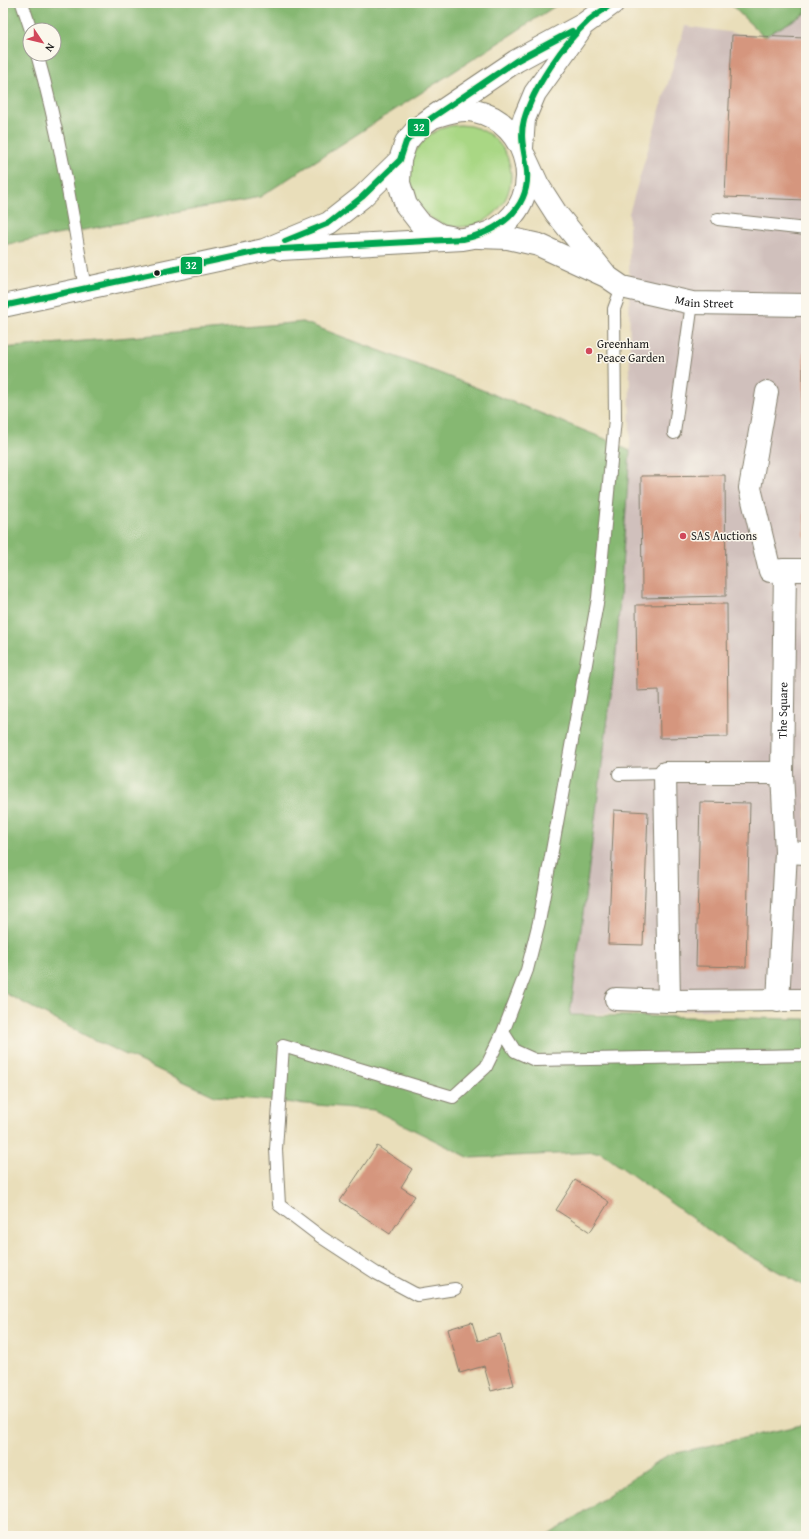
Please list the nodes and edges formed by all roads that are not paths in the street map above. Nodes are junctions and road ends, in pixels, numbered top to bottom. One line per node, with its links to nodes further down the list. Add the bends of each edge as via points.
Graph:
1 (22, 3): 3 (lane)
2 (613, 3): 4 (main road)
3 (28, 22)
4 (584, 24): 6 (main road, via 516,62); 7 (main road, via 535,93 524,119)
5 (39, 62): 14 (lane, via 71,200)
6 (433, 117): 7 (main road, via 453,110 474,110 494,117 510,130); 8 (main road, via 418,128 406,142)
7 (523, 151): 11 (main road, via 527,176 524,196 513,214 498,228); 13 (main road, via 541,190)
8 (400, 160): 11 (main road, via 399,183 406,205 420,223 440,235); 12 (main road, via 362,197 329,223)
9 (718, 219): 10 (lane)
10 (806, 229)
11 (471, 238): 12 (main road); 13 (main road, Main Street, via 508,238 539,245)
12 (264, 250): 14 (main road)
13 (614, 282): 15 (main road, Main Street); 29 (lane, via 615,419 598,598 540,922 527,970)
14 (85, 288): 17 (main road)
15 (692, 303): 16 (main road, Main Street); 19 (lane)
16 (806, 305)
17 (3, 306)
18 (767, 392): 20 (main road, via 750,488 770,570)
19 (674, 433)
20 (795, 570): 22 (main road, The Square)
21 (665, 773): 22 (main road); 23 (lane); 27 (main road)
22 (782, 773): 24 (main road, The Square)
23 (619, 774)
24 (796, 853): 28 (main road, The Square)
25 (616, 999): 27 (main road)
26 (806, 1000): 28 (main road)
27 (669, 1001): 28 (main road)
28 (778, 1001)
29 (503, 1032): 30 (lane, via 515,1051 535,1060); 31 (lane, via 486,1067 453,1098 283,1046 276,1149 279,1205 321,1237 376,1273 417,1295)
30 (806, 1055)
31 (455, 1289)

